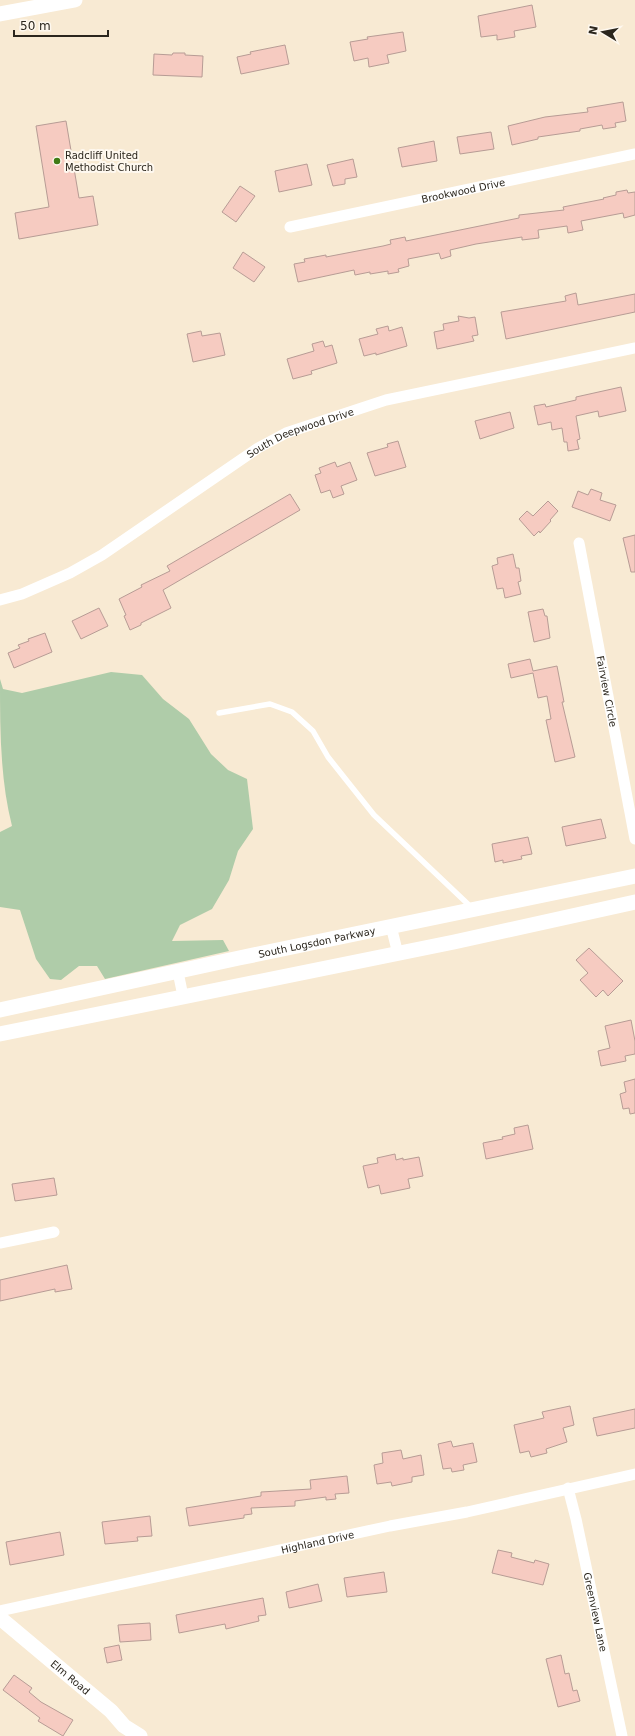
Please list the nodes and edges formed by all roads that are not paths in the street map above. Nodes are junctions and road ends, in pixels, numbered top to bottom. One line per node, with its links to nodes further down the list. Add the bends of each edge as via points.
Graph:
1 (74, 0): 2 (main road)
2 (0, 14)
3 (635, 154): 4 (street, Brookwood Drive)
4 (290, 227)
5 (635, 348): 7 (street, South Deepwood Drive, via 386,400 286,433 258,448 102,555 70,573)
6 (579, 543): 9 (street, Fairview Circle)
7 (0, 600)
8 (219, 713): 12 (lane, via 270,704 292,712 313,731 328,757 374,815)
9 (635, 839)
10 (635, 876): 12 (main road, South Logsdon Parkway)
11 (635, 902): 14 (main road)
12 (473, 909): 13 (main road, South Logsdon Parkway)
13 (391, 926): 14 (street); 15 (main road, South Logsdon Parkway)
14 (398, 954): 16 (main road)
15 (178, 972): 16 (street); 17 (main road, South Logsdon Parkway)
16 (183, 996): 18 (main road)
17 (0, 1010)
18 (0, 1034)
19 (54, 1232): 20 (street)
20 (0, 1243)
21 (635, 1474): 22 (street, Highland Drive)
22 (568, 1488): 23 (street, Highland Drive); 26 (street, Greenview Lane)
23 (0, 1611)
24 (0, 1618): 25 (main road, Elm Road, via 111,1711 124,1726)
25 (140, 1736)
26 (622, 1736)

